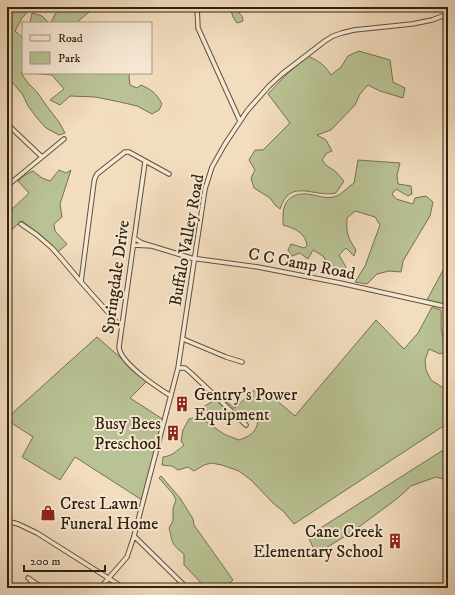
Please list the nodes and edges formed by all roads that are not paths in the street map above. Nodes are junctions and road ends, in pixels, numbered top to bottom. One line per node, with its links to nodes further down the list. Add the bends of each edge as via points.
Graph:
1 (197, 7): 3 (street, via 198,28)
2 (448, 14): 3 (street, Buffalo Valley Road, via 412,24 354,30 334,36 315,48 270,86)
3 (240, 121): 14 (street, Buffalo Valley Road, via 208,176)
4 (7, 124): 6 (street)
5 (64, 139): 6 (street)
6 (42, 157): 9 (street)
7 (145, 162): 8 (street); 11 (street, Springdale Drive); 15 (street, via 125,152 97,174)
8 (169, 174)
9 (7, 186)
10 (21, 224): 15 (street, via 52,248)
11 (134, 238): 12 (street, Springdale Drive); 13 (street)
12 (133, 245): 13 (street); 17 (street, Springdale Drive)
13 (152, 246): 14 (street, C C Camp Road)
14 (194, 258): 16 (street, C C Camp Road, via 340,282); 18 (street, Buffalo Valley Road)
15 (81, 282): 17 (street)
16 (448, 307)
17 (121, 327): 21 (street, Springdale Drive, via 119,351 122,356 145,378)
18 (183, 339): 19 (street); 20 (street, Buffalo Valley Road)
19 (242, 362)
20 (178, 368): 21 (street, Buffalo Valley Road); 22 (street, via 185,368 191,373)
21 (172, 396): 24 (street, Buffalo Valley Road)
22 (246, 425)
23 (7, 522): 25 (street, via 37,533)
24 (134, 536): 25 (street, Buffalo Valley Road, via 127,557); 30 (street)
25 (109, 578): 28 (street, Buffalo Valley Road); 29 (street)
26 (36, 588): 27 (street, via 28,578)
27 (43, 588)
28 (100, 588)
29 (124, 588)
30 (187, 588)

